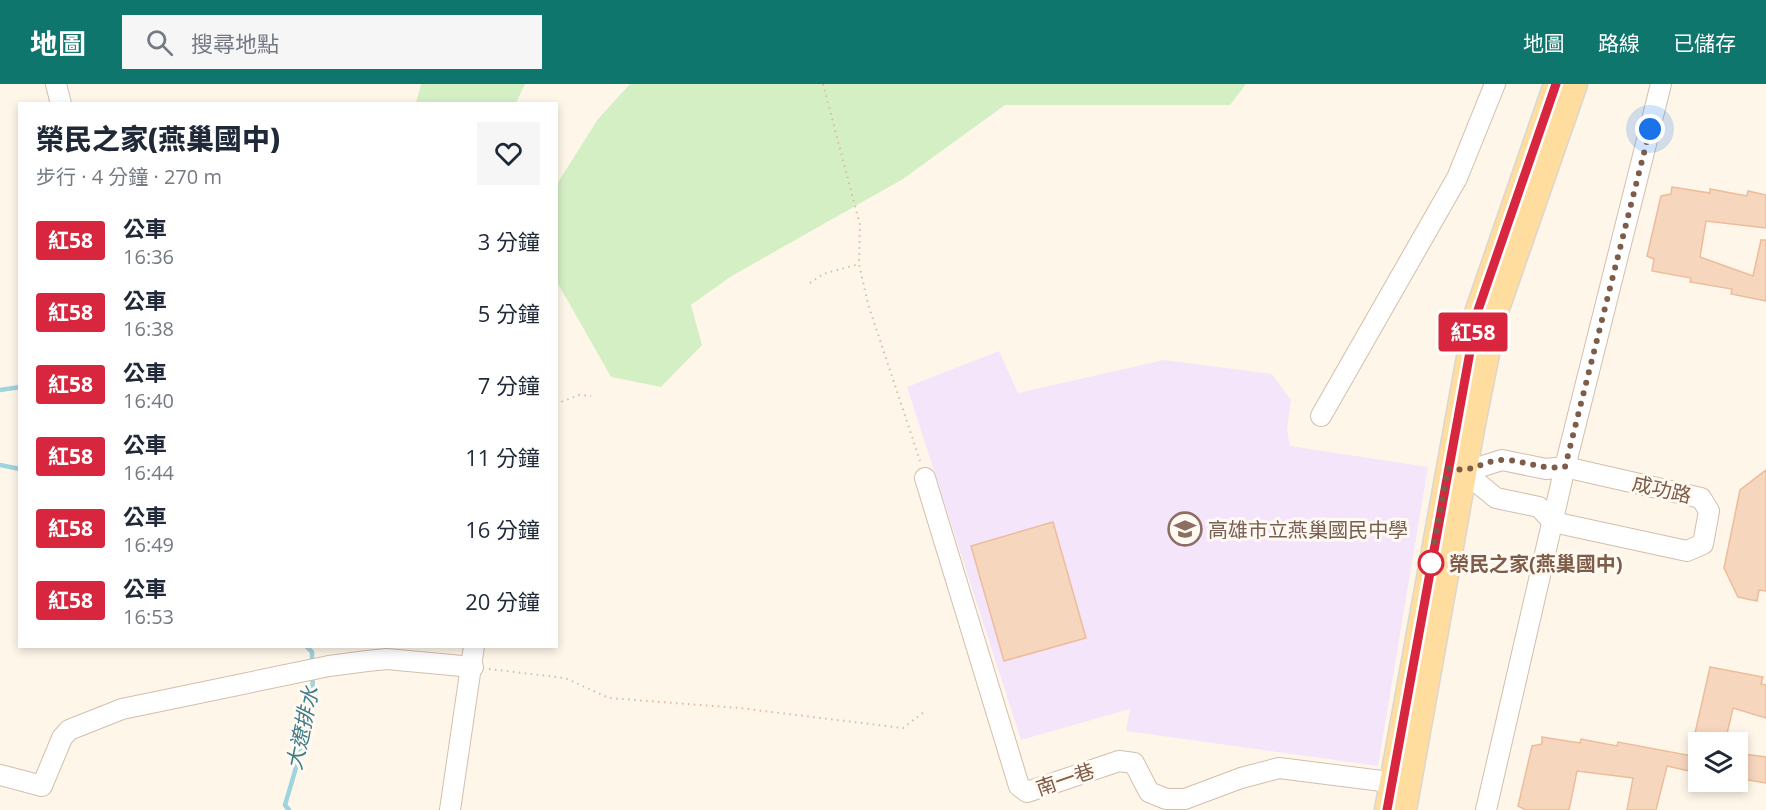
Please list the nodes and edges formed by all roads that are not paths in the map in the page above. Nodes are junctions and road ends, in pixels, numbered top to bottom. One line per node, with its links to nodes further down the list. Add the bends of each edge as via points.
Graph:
1 (56, 84): 6 (lane)
2 (1495, 84): 7 (lane, via 1457,178)
3 (1556, 84): 9 (main road, via 1477,313)
4 (1575, 84): 9 (main road, via 1495,315)
5 (1661, 84): 8 (lane)
6 (60, 102)
7 (1321, 416)
8 (1565, 467): 9 (lane, 成功路, via 1546,469 1502,460); 11 (lane); 11 (lane, 成功路, via 1701,498 1709,511 1703,544 1687,551)
9 (1456, 470): 11 (lane, 成功路, via 1496,498 1539,507); 15 (main road)
10 (925, 478): 15 (lane, 南一巷, via 1019,786 1027,792 1119,761 1134,763 1149,792 1166,799 1185,799 1279,768)
11 (1553, 522): 19 (lane)
12 (474, 648): 13 (lane)
13 (472, 667): 14 (lane, via 387,659 329,666 133,707 69,730 42,786); 16 (lane)
14 (0, 775)
15 (1400, 783): 17 (main road); 18 (main road)
16 (450, 810)
17 (1387, 810)
18 (1404, 810)
19 (1486, 810)

